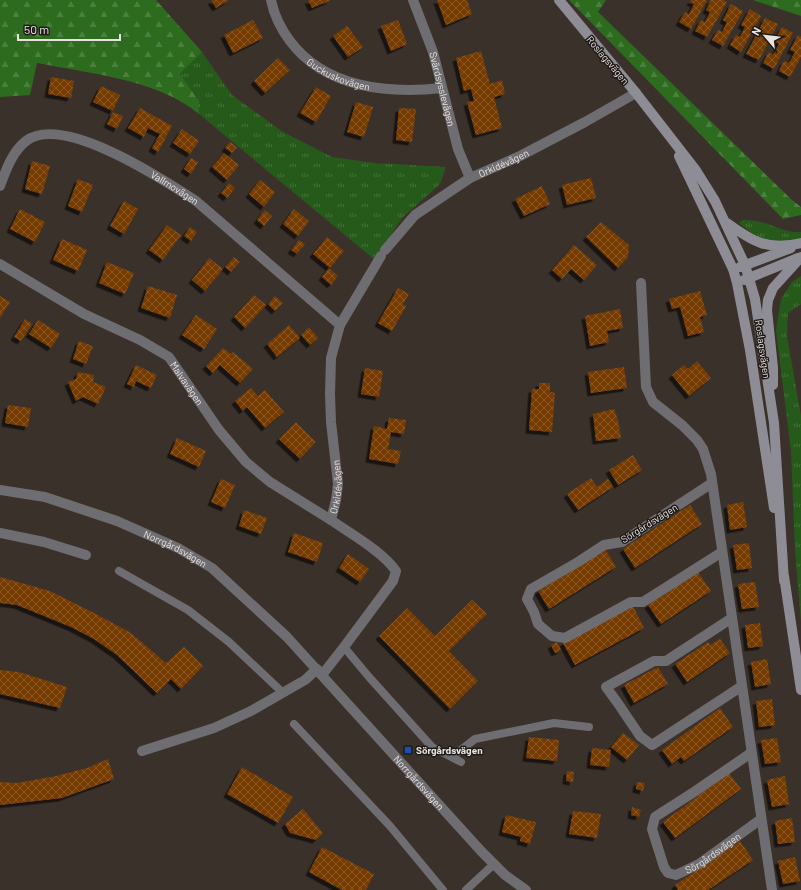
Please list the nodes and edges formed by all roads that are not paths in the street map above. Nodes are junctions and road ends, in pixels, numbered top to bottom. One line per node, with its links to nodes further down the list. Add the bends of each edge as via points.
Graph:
1 (272, 0): 4 (street, Guckuskovägen, via 282,31 303,56 328,73 361,85 385,89)
2 (413, 0): 4 (street, Svärdsysslevägen)
3 (559, 0): 5 (main road, Roslagsvägen)
4 (442, 88): 7 (street, Svärdsysslevägen, via 458,149)
5 (636, 93): 6 (main road, Roslagsvägen); 7 (street, Orkidévägen, via 552,139)
6 (671, 139): 9 (main road, Roslagsvägen, via 695,169); 14 (main road, Roslagsvägen)
7 (470, 178): 18 (street, Orkidévägen, via 415,215 383,253)
8 (0, 186): 18 (street, Vallmovägen, via 12,158 27,141 49,134 89,142 122,157 196,201)
9 (727, 223): 10 (main road, via 743,235 764,244 786,246); 13 (main road, Roslagsvägen)
10 (801, 243): 13 (main road)
11 (801, 257): 15 (main road); 19 (main road, via 773,288 768,300)
12 (0, 264): 22 (street, Malvavägen, via 84,314 140,340 168,357 246,462 270,482)
13 (745, 265): 14 (main road); 15 (main road, Roslagsvägen)
14 (733, 269): 17 (main road, Roslagsvägen)
15 (750, 277): 17 (main road); 19 (main road, Roslagsvägen, via 756,299)
16 (641, 282): 20 (street, via 646,387 653,402 682,425 704,449)
17 (737, 283): 27 (main road, Roslagsvägen, via 750,350)
18 (340, 324): 22 (street, Orkidévägen, via 332,350 330,371 331,422 338,484)
19 (774, 423): 27 (main road, Roslagsvägen)
20 (712, 483): 24 (street); 24 (street, Sörgårdsvägen, via 622,542 604,545 531,589 527,599 538,624 552,636 565,638 631,602 643,602)
21 (0, 490): 30 (street, Norrgårdsvägen, via 52,499 117,521 178,548 212,568 288,637)
22 (331, 520): 29 (street, Orkidévägen, via 380,554 396,571 393,581)
23 (0, 533): 25 (street, via 44,542)
24 (722, 552): 28 (street)
25 (86, 555)
26 (119, 571): 33 (lane, via 188,610 228,642)
27 (784, 581): 32 (main road, Roslagsvägen)
28 (732, 618): 31 (street); 31 (street, via 666,661 654,661 606,687 640,736 652,745)
29 (344, 648): 30 (street, Orkidévägen); 38 (lane, via 432,747)
30 (320, 672): 33 (street); 41 (street, Norrgårdsvägen)
31 (742, 686): 37 (street)
32 (801, 690)
33 (282, 692): 36 (street, via 251,711 214,728)
34 (294, 724): 42 (lane, via 390,826)
35 (589, 727): 38 (lane, via 554,723 475,739)
36 (142, 751)
37 (752, 753): 40 (street); 40 (street, Sörgårdsvägen, via 655,817 652,830 664,867 668,873 676,875 699,864)
38 (452, 757): 39 (lane)
39 (461, 762)
40 (761, 820): 45 (street)
41 (494, 864): 43 (lane); 44 (street, Norrgårdsvägen)
42 (443, 890)
43 (466, 890)
44 (526, 890)
45 (772, 890)

